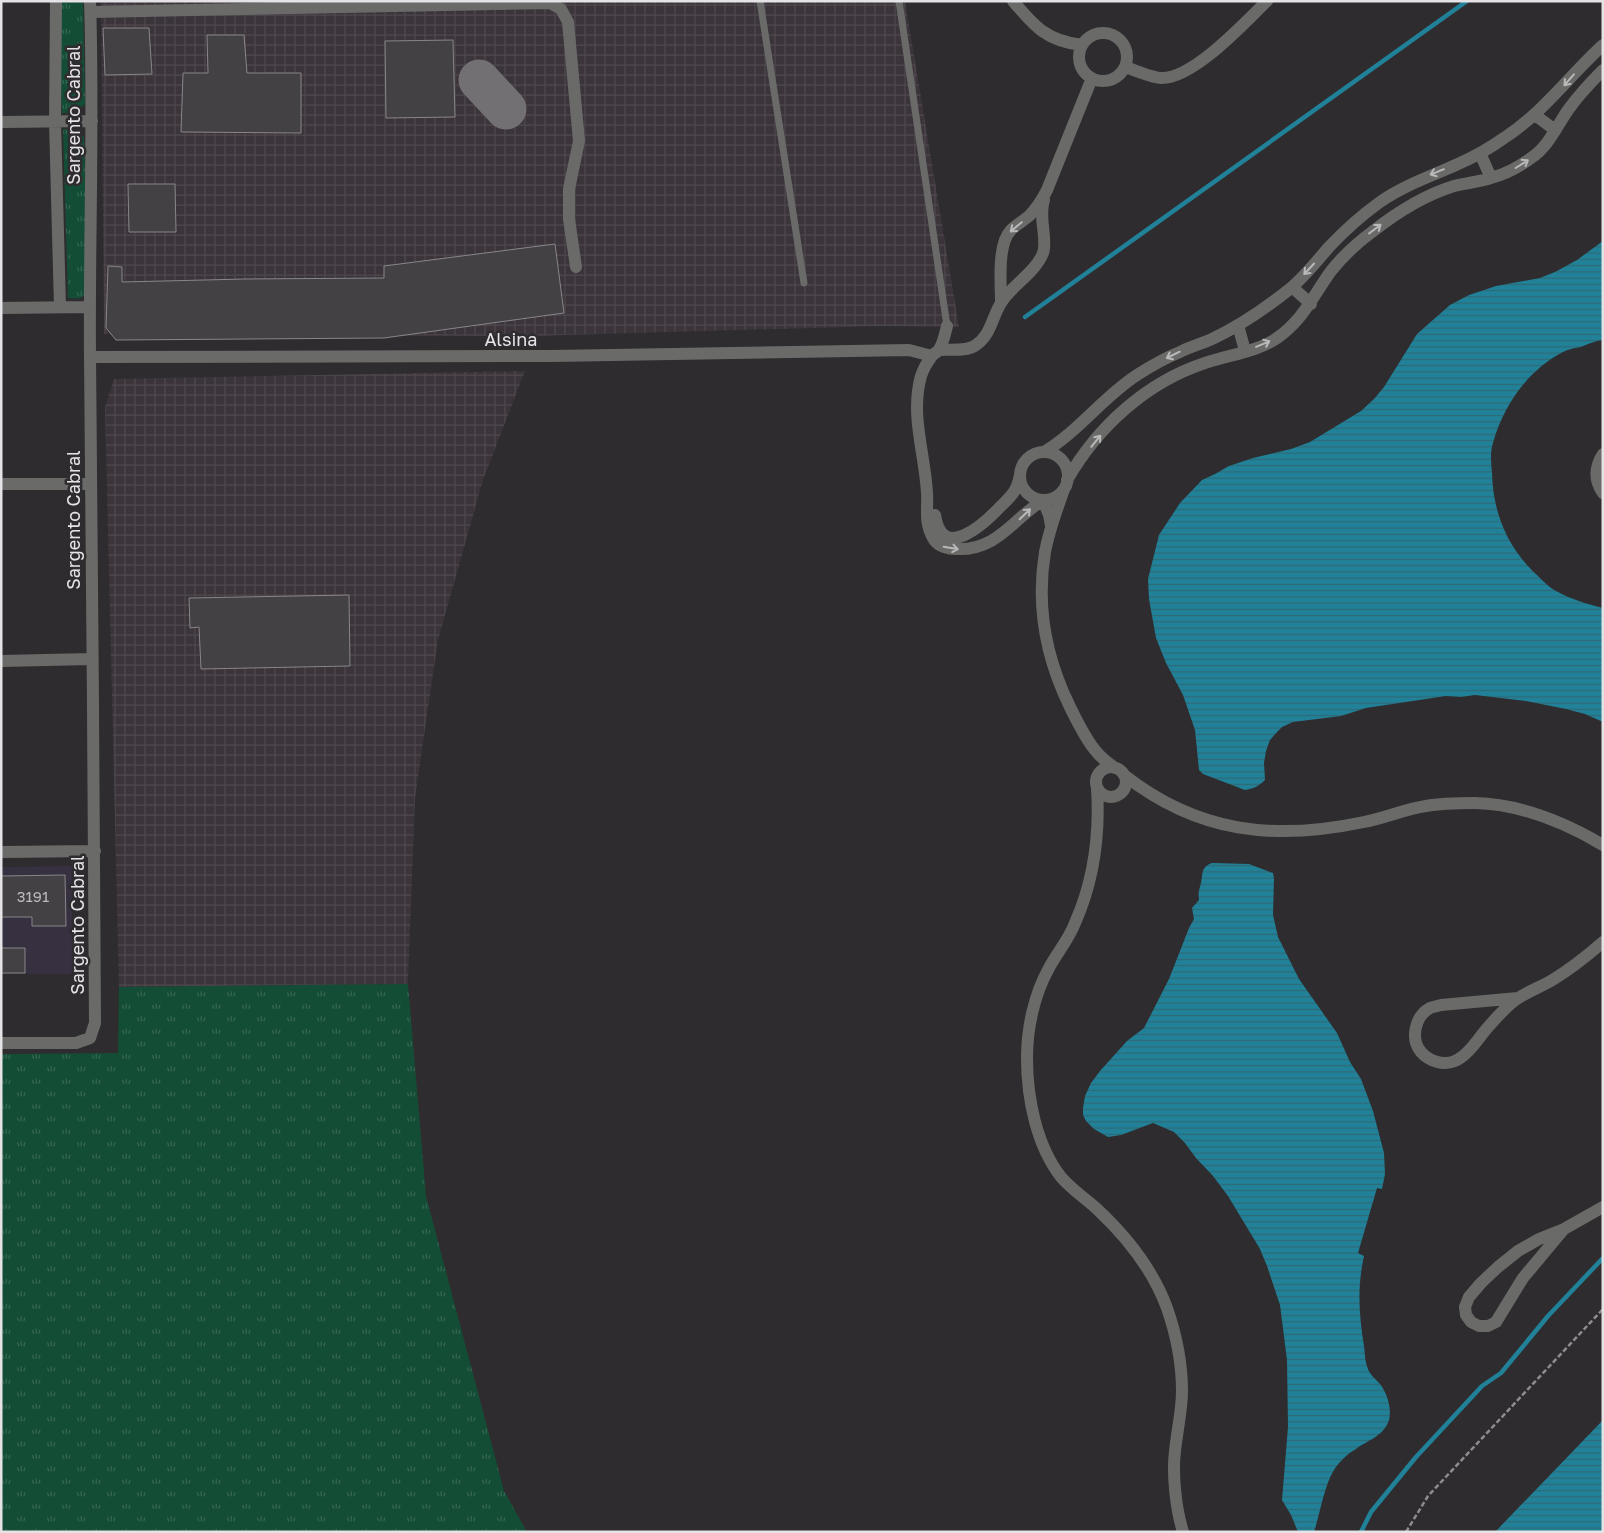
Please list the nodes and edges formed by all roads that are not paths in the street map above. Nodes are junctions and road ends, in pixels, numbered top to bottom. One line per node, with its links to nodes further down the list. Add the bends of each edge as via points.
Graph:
1 (56, 1): 15 (street, Sargento Cabral)
2 (760, 1): 21 (lane)
3 (899, 1): 29 (lane)
4 (1013, 1): 7 (street, via 1042,32 1066,43)
5 (1267, 1): 9 (street, via 1207,57 1179,74 1162,78)
6 (91, 7): 13 (street, Sargento Cabral); 20 (street, via 550,3 561,9 568,22 579,141 569,189 569,218)
7 (1082, 45): 9 (street, via 1087,39 1102,33 1118,38 1126,51); 11 (street, via 1079,60 1086,74)
8 (1603, 45): 12 (street, one-way to 12)
9 (1125, 67): 11 (street, via 1115,78 1100,81)
10 (1603, 70): 16 (street, via 1581,93)
11 (1092, 78): 19 (street)
12 (1535, 116): 16 (street); 17 (street)
13 (92, 121): 15 (street); 26 (street, Sargento Cabral)
14 (1, 122): 15 (street)
15 (55, 122): 25 (street, Sargento Cabral)
16 (1555, 130): 18 (street, one-way to 16, via 1509,172 1533,157)
17 (1480, 153): 18 (street); 22 (street, one-way to 22, via 1385,198 1345,231)
18 (1491, 178): 24 (street, one-way to 18, via 1342,259 1389,219 1438,192)
19 (1047, 190): 23 (street, via 1041,221 1043,253); 23 (street, one-way to 23, via 1038,206 1005,238)
20 (576, 267)
21 (804, 284)
22 (1292, 287): 24 (street); 28 (street)
23 (1001, 302): 31 (street, Alsina, via 984,339 974,347)
24 (1311, 304): 30 (street, one-way to 24, via 1276,339)
25 (60, 307): 26 (street); 27 (street)
26 (89, 307): 32 (street, Sargento Cabral)
27 (1, 308)
28 (1238, 325): 30 (street); 33 (street, one-way to 33, via 1180,351 1135,377 1075,430)
29 (947, 326): 31 (street)
30 (1245, 351): 38 (street, one-way to 30, via 1074,468 1111,422 1145,393 1204,363)
31 (935, 353): 32 (street, Alsina, via 909,350 551,356); 40 (street, via 921,375 918,395 917,418)
32 (90, 357): 37 (street, Sargento Cabral)
33 (1044, 452): 35 (street, via 1030,456); 38 (street, via 1058,456 1066,467)
34 (1603, 454): 39 (street, via 1595,475)
35 (1020, 475): 40 (street, via 1015,491 991,517 964,537 948,536 939,529); 41 (street, via 1024,489)
36 (1, 484): 37 (street)
37 (91, 484): 43 (street, Sargento Cabral)
38 (1065, 485): 41 (street, via 1058,495); 42 (street)
39 (1603, 493)
40 (928, 494): 41 (street, one-way to 41, via 926,512 934,540 940,546 956,550 995,540)
41 (1043, 500): 42 (street)
42 (1051, 526): 45 (street, via 1041,594 1046,640 1061,688)
43 (91, 659): 44 (street); 53 (street, Sargento Cabral)
44 (1, 661)
45 (1095, 750): 46 (street); 47 (street)
46 (1120, 771): 47 (street, via 1106,768); 49 (street, via 1127,784); 50 (street)
47 (1098, 775): 48 (street)
48 (1097, 788): 49 (street, via 1109,798); 51 (street)
49 (1121, 794): 50 (street); 51 (street)
50 (1151, 794): 52 (street, via 1208,820 1273,832 1298,832 1363,822 1425,806 1476,803 1503,806 1563,824)
51 (1099, 819): 60 (street, via 1084,901 1048,970 1031,1017 1028,1081 1037,1126 1054,1167 1121,1233 1146,1268 1166,1306 1178,1349 1182,1391 1174,1454)
52 (1603, 845)
53 (94, 851): 54 (street); 57 (street, Sargento Cabral, via 95,1023 90,1038 76,1042)
54 (1, 852)
55 (1603, 942): 56 (street, via 1552,981)
56 (1518, 998): 56 (street, via 1429,1008 1417,1022 1415,1032 1420,1050 1437,1063 1449,1064 1458,1060)
57 (1, 1043)
58 (1603, 1207): 59 (street)
59 (1564, 1229): 59 (street, via 1518,1250 1481,1283 1469,1297 1466,1307 1466,1315 1471,1322 1479,1326 1496,1322 1523,1278)
60 (1182, 1532)

